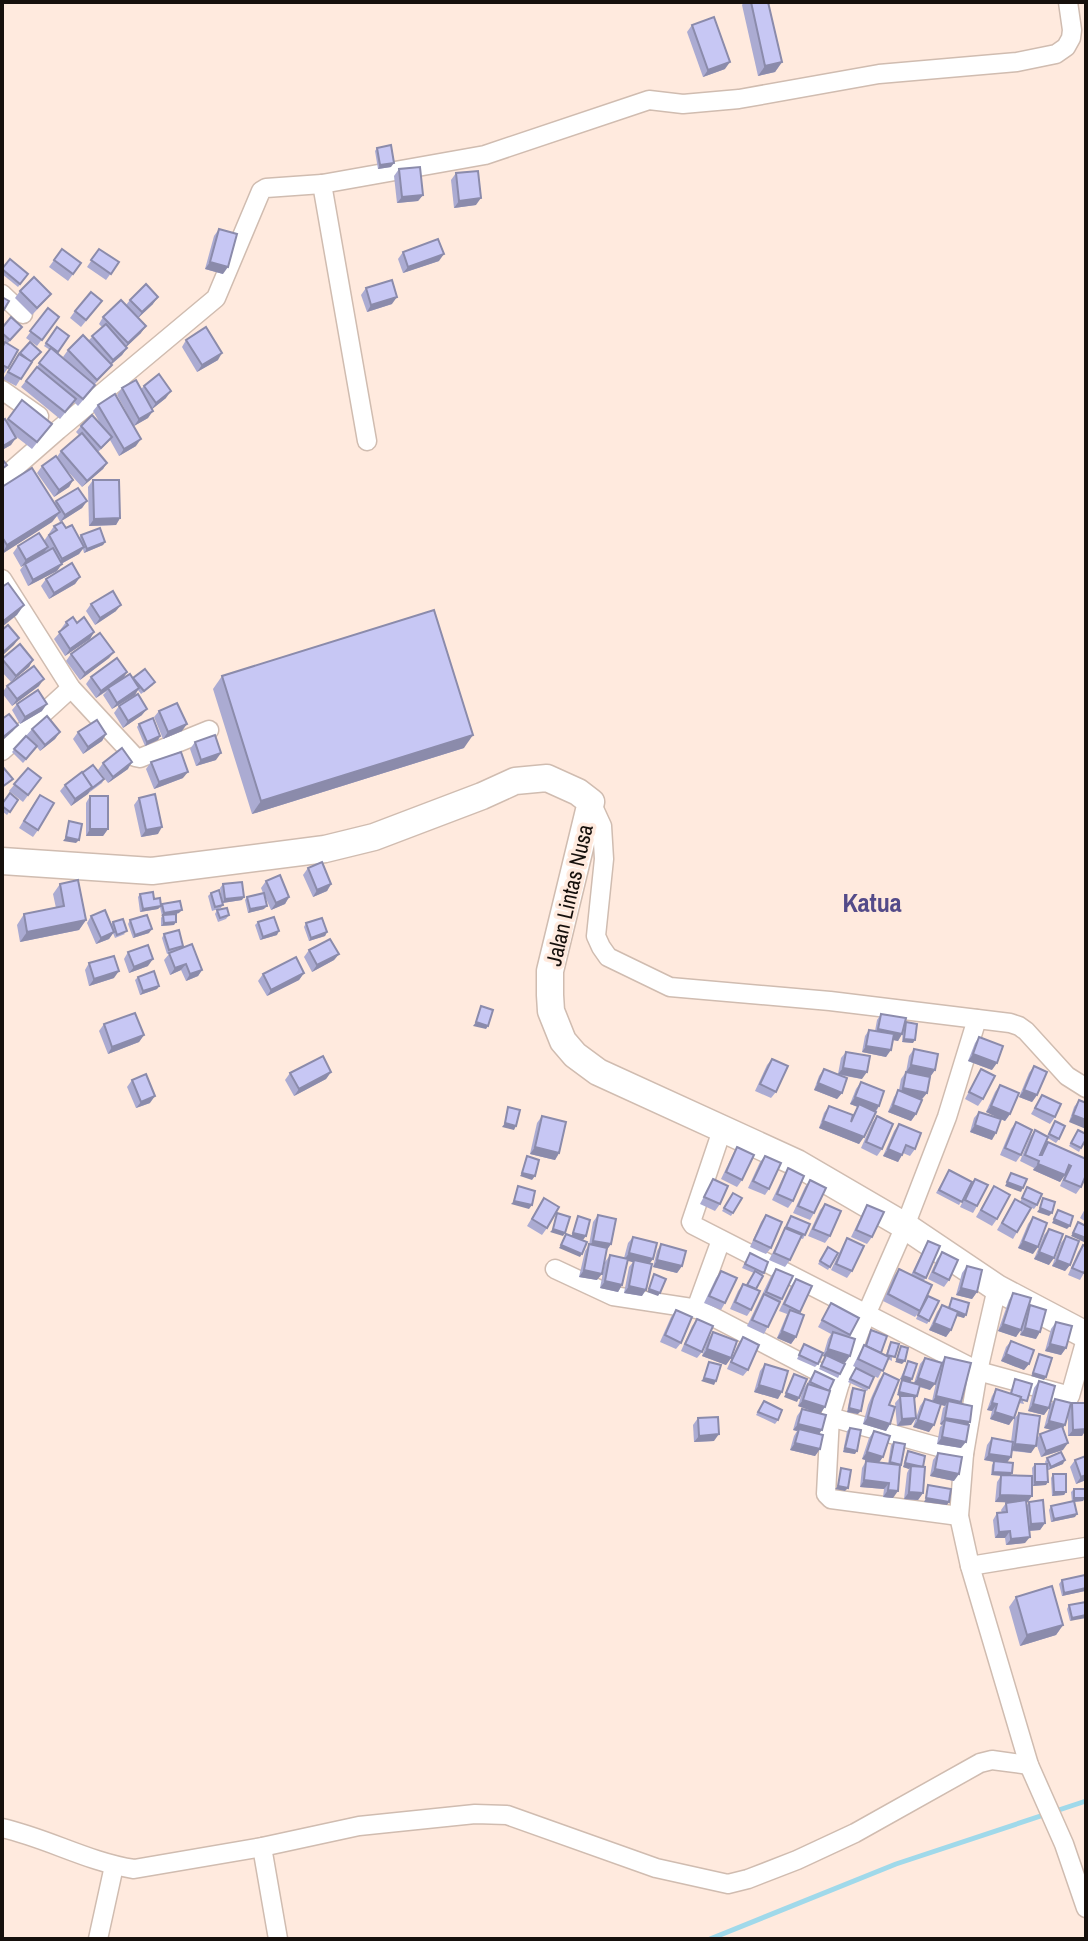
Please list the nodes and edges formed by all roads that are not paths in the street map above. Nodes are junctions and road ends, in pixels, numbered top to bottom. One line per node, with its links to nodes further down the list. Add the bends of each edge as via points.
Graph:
1 (1068, 2): 2 (street, via 1071,38 1056,54 879,74 739,99 683,104 649,100 485,155)
2 (322, 184): 6 (street, via 263,189 216,298); 7 (street)
3 (2, 294): 4 (street)
4 (23, 314)
5 (2, 390): 6 (street)
6 (58, 430): 8 (street)
7 (367, 441)
8 (2, 479)
9 (2, 579): 10 (street)
10 (71, 688): 11 (street, via 137,758); 12 (street)
11 (209, 730)
12 (2, 751)
13 (591, 802): 14 (highway, Jalan Lintas Nusa, via 547,778 515,781 374,837 325,849 152,871); 15 (street, via 602,826 604,859 596,936 608,957 670,987); 17 (highway, Jalan Lintas Nusa, via 550,971 556,1025 575,1055 598,1072)
14 (2, 861)
15 (977, 1019): 16 (street, via 1019,1026 1067,1076); 18 (street)
16 (1086, 1088)
17 (722, 1130): 18 (highway, Jalan Lintas Nusa, via 797,1163); 19 (street, via 691,1222)
18 (905, 1226): 21 (highway, Jalan Lintas Nusa); 23 (street)
19 (721, 1240): 22 (street); 23 (street)
20 (555, 1269): 22 (street, via 613,1296)
21 (997, 1288): 24 (highway, Jalan Lintas Nusa); 25 (street)
22 (698, 1309): 26 (street)
23 (866, 1315): 25 (street); 26 (street)
24 (1086, 1337): 27 (street)
25 (978, 1371): 27 (street); 29 (street)
26 (840, 1383): 28 (street)
27 (1078, 1398)
28 (830, 1417): 29 (street); 30 (street, via 826,1494 831,1499)
29 (964, 1454): 30 (street)
30 (959, 1516): 32 (street)
31 (1086, 1547): 32 (street)
32 (970, 1566): 33 (street)
33 (1029, 1765): 35 (street, via 980,1763 855,1833 728,1884 656,1868 507,1815 359,1826); 37 (street)
34 (2, 1828): 36 (street)
35 (262, 1847): 36 (street, via 134,1869); 39 (street)
36 (114, 1866): 38 (street)
37 (1086, 1908)
38 (98, 1939)
39 (278, 1939)

